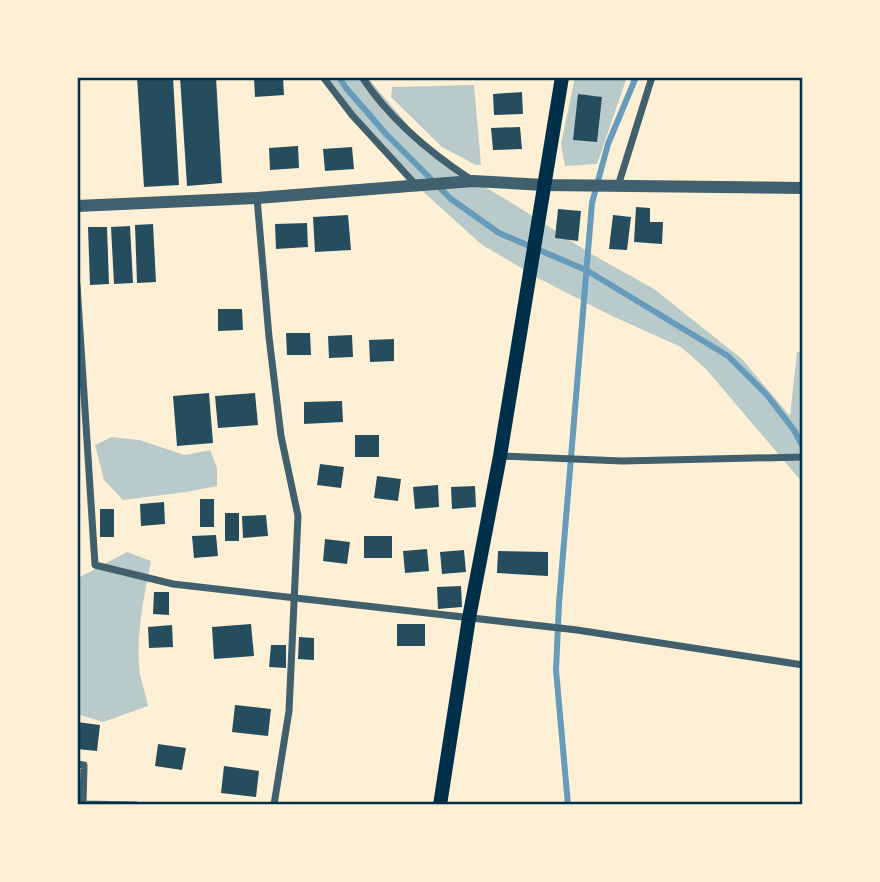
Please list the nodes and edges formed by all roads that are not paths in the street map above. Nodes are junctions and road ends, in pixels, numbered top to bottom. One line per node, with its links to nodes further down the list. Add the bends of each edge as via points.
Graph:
1 (323, 77): 7 (street)
2 (362, 77): 5 (street, via 377,99 436,156)
3 (562, 77): 6 (main road)
4 (652, 77): 8 (street)
5 (473, 181): 6 (street); 7 (street)
6 (544, 185): 8 (street); 13 (main road)
7 (416, 186): 10 (street)
8 (618, 186): 9 (street)
9 (803, 188)
10 (257, 198): 11 (street); 15 (street, via 281,436 298,516)
11 (77, 206)
12 (77, 285): 15 (street, via 95,565 173,584)
13 (500, 456): 14 (street, via 622,461); 16 (main road)
14 (803, 457)
15 (295, 599): 16 (street); 20 (street, via 289,711)
16 (470, 618): 17 (street); 21 (main road)
17 (803, 665)
18 (77, 764): 19 (street, via 84,765 83,804)
19 (136, 805)
20 (274, 805)
21 (440, 805)

